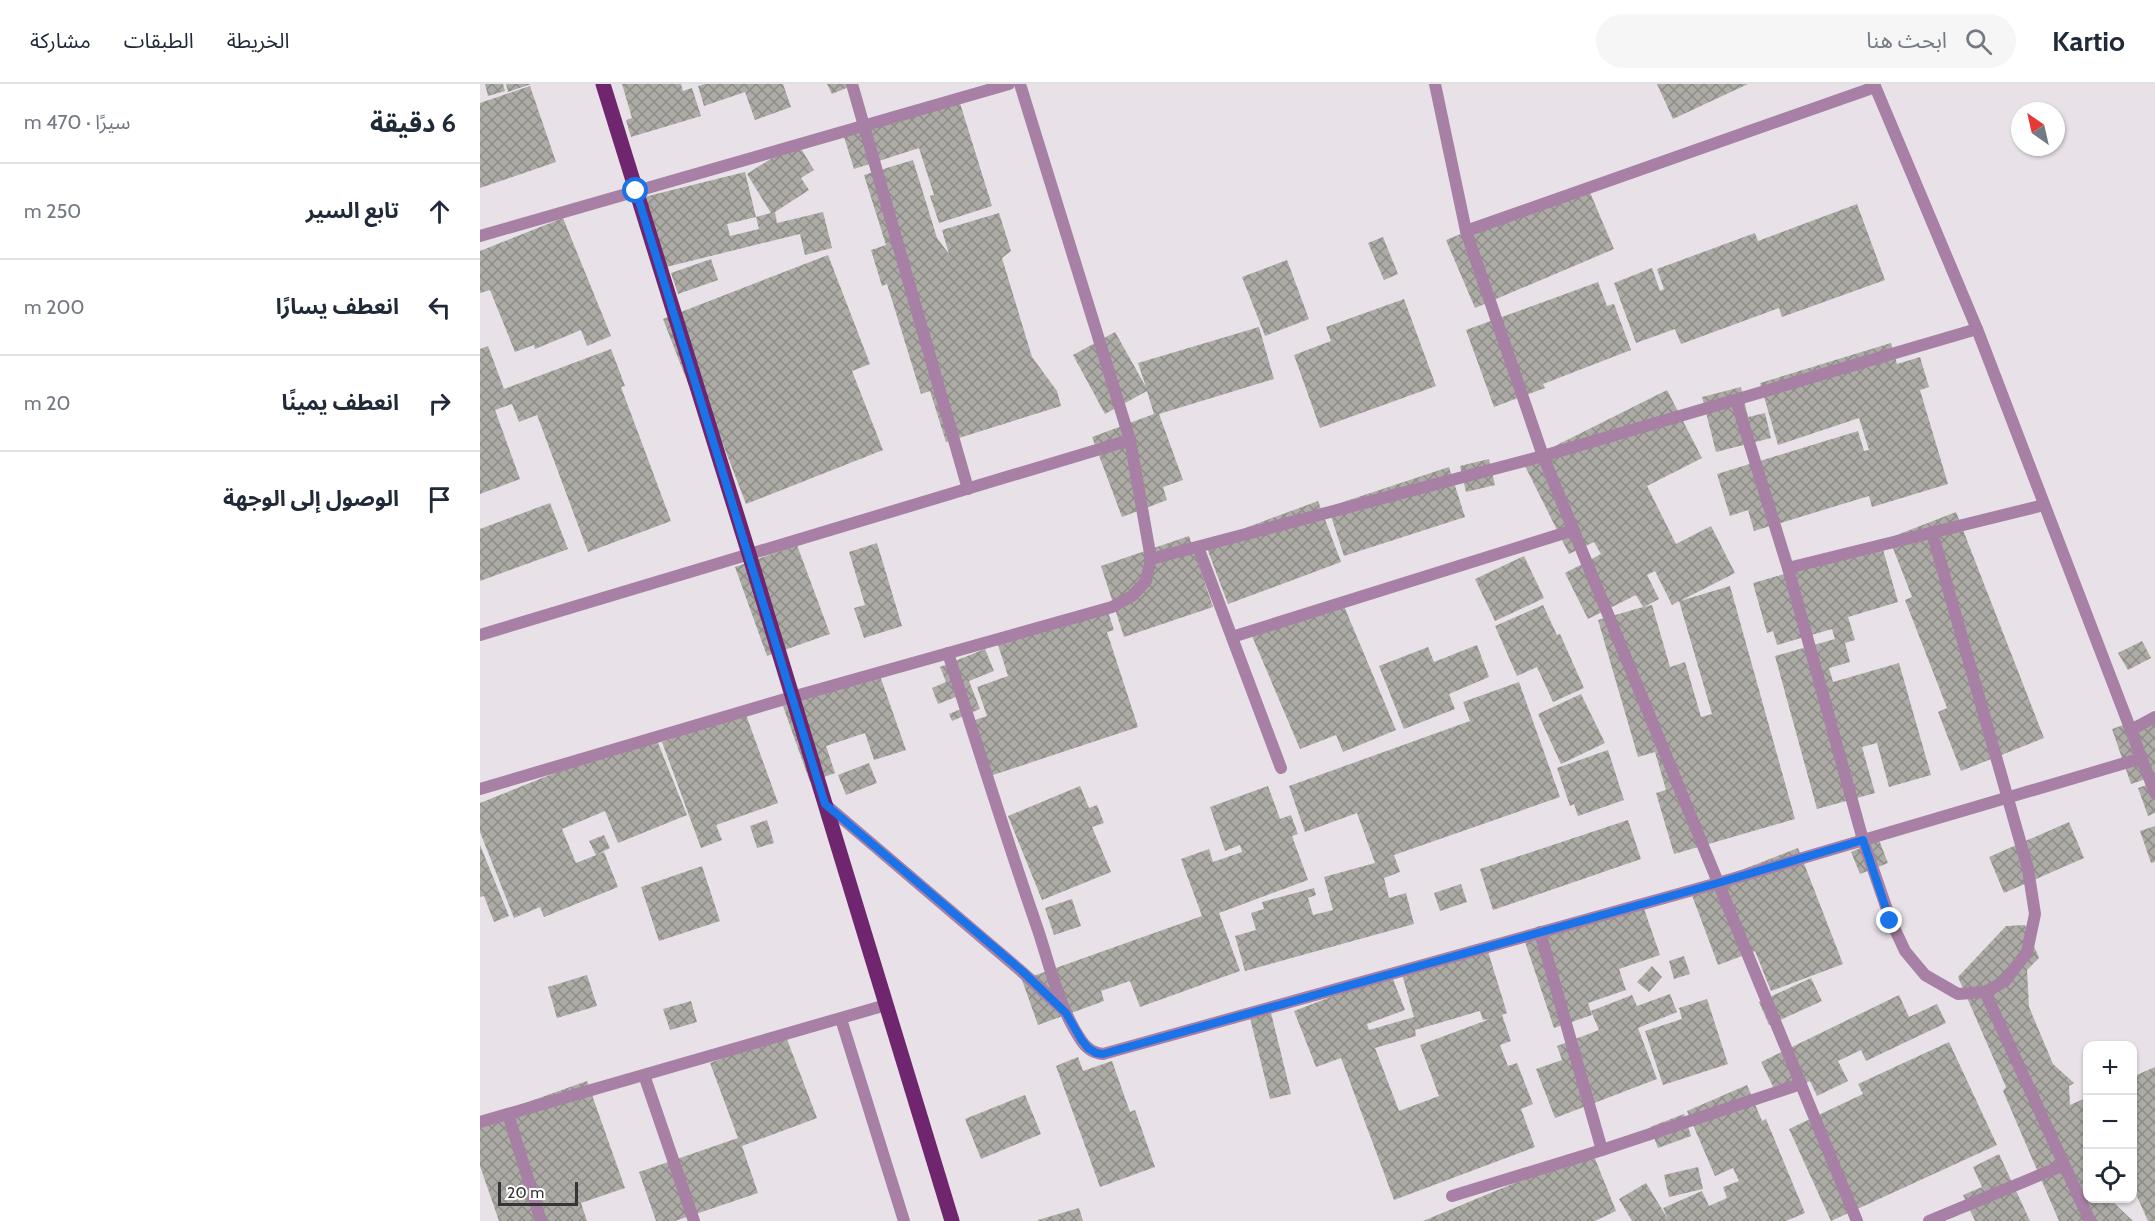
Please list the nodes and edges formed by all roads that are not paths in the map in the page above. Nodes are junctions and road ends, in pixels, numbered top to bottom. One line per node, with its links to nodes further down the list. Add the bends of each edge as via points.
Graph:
1 (603, 84): 8 (main road)
2 (852, 84): 7 (street)
3 (1009, 84): 7 (street)
4 (1020, 84): 13 (street)
5 (1435, 84): 9 (street)
6 (1874, 86): 9 (street); 11 (street)
7 (865, 125): 8 (street); 15 (street)
8 (636, 191): 10 (street); 20 (main road)
9 (1466, 231): 14 (street)
10 (480, 236)
11 (1977, 329): 12 (street); 16 (street)
12 (1737, 400): 14 (street); 22 (street)
13 (1130, 440): 15 (street); 21 (street)
14 (1543, 456): 17 (street); 19 (street)
15 (968, 489): 20 (street)
16 (2044, 505): 18 (street); 28 (street)
17 (1574, 530): 24 (street); 36 (street)
18 (1932, 532): 22 (street); 33 (street)
19 (1198, 546): 21 (street); 24 (street)
20 (749, 554): 23 (street); 26 (main road)
21 (1151, 559): 25 (street, via 1146,581 1132,596 1112,607)
22 (1788, 568): 35 (street)
23 (480, 635)
24 (1232, 638): 30 (street)
25 (948, 653): 26 (street); 40 (street)
26 (792, 697): 31 (street); 34 (main road)
27 (2155, 717): 28 (street)
28 (2131, 730): 29 (street)
29 (2142, 758): 32 (street); 33 (street)
30 (1281, 768)
31 (480, 789)
32 (2155, 794)
33 (2008, 798): 35 (street); 38 (street, via 2028,868 2035,915 2027,952 2005,981)
34 (825, 804): 39 (main road); 40 (street)
35 (1863, 840): 36 (street); 38 (street, via 1890,921 1905,951 1924,975 1958,994)
36 (1718, 883): 37 (street); 43 (street)
37 (1540, 932): 40 (street, via 1103,1054 1088,1048); 46 (street)
38 (1985, 992): 47 (street)
39 (886, 1005): 41 (street); 52 (main road)
40 (1066, 1013)
41 (841, 1018): 42 (street); 51 (street)
42 (644, 1075): 44 (street); 50 (street)
43 (1801, 1084): 46 (street); 53 (street)
44 (508, 1114): 45 (street); 49 (street)
45 (480, 1122)
46 (1602, 1150): 48 (street)
47 (2064, 1165): 54 (street); 55 (street)
48 (1452, 1196)
49 (541, 1221)
50 (694, 1221)
51 (904, 1221)
52 (952, 1221)
53 (1857, 1221)
54 (1929, 1221)
55 (2090, 1221)

